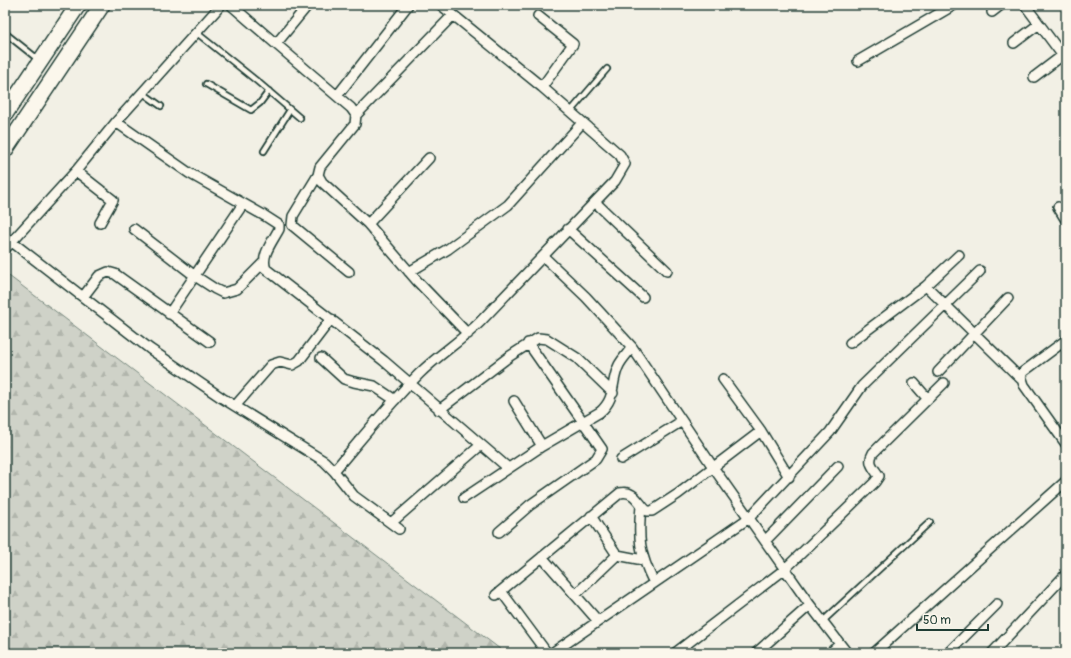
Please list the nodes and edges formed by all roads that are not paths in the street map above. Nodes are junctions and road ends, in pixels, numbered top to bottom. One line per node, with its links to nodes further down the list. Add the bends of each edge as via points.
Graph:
1 (78, 5): 20 (highway)
2 (102, 5): 37 (highway)
3 (221, 5): 16 (street)
4 (230, 5): 18 (street)
5 (308, 5): 18 (street)
6 (408, 5): 28 (street)
7 (440, 5): 12 (street)
8 (954, 5): 21 (street)
9 (1001, 5): 11 (street)
10 (1025, 5): 14 (street)
11 (992, 12)
12 (453, 15): 25 (street); 33 (street)
13 (538, 16): 25 (street, via 573,44)
14 (1039, 24): 17 (street); 19 (street)
15 (5, 33): 20 (lane)
16 (197, 33): 26 (lane); 27 (street)
17 (1014, 43)
18 (276, 44): 28 (street)
19 (1064, 57): 23 (street)
20 (41, 61): 32 (highway)
21 (858, 61)
22 (607, 69): 31 (lane)
23 (1034, 76)
24 (206, 84): 26 (lane, via 251,110 260,104)
25 (542, 87): 31 (street)
26 (270, 91): 30 (lane)
27 (143, 93): 29 (lane); 35 (street)
28 (337, 96): 33 (street)
29 (161, 106)
30 (290, 110): 34 (lane); 38 (lane)
31 (570, 112): 36 (street)
32 (5, 114)
33 (356, 115): 41 (street, via 355,124 320,167)
34 (300, 118)
35 (116, 122): 40 (street); 43 (street, via 189,174)
36 (582, 123): 42 (street, via 620,155 625,164 615,181); 58 (street, via 508,205 448,249)
37 (5, 150)
38 (264, 151)
39 (429, 158): 47 (street)
40 (76, 171): 46 (street, via 113,200); 50 (street)
41 (318, 175): 47 (street, via 322,182); 57 (street, via 293,216 292,225)
42 (595, 202): 49 (street); 55 (street)
43 (243, 204): 54 (street, via 278,225 279,229); 59 (street)
44 (1058, 207): 45 (street)
45 (1066, 220)
46 (100, 223)
47 (368, 224): 58 (street)
48 (134, 229): 59 (street)
49 (568, 229): 53 (street); 62 (street)
50 (12, 242): 51 (street); 61 (street)
51 (5, 249)
52 (959, 255): 60 (street)
53 (543, 256): 68 (street); 73 (street, via 586,297)
54 (263, 263): 59 (street, via 242,286 231,292 223,293); 66 (street, via 266,269)
55 (667, 271)
56 (980, 271): 64 (street)
57 (349, 272)
58 (409, 272): 68 (street)
59 (196, 276): 65 (street)
60 (926, 286): 64 (street); 72 (street)
61 (83, 297): 65 (street, via 99,276 108,272 124,280); 85 (street, via 150,349)
62 (643, 297)
63 (1008, 298): 67 (street)
64 (945, 304): 67 (street); 98 (street, via 862,386 830,432)
65 (169, 314): 70 (street)
66 (331, 319): 80 (street); 85 (street, via 299,361 292,365 280,362 271,365)
67 (975, 333): 75 (street); 76 (street)
68 (468, 334): 80 (street)
69 (1066, 340): 76 (street, via 1023,372)
70 (210, 342)
71 (528, 343): 81 (street, via 538,338 547,339 563,348); 86 (street); 88 (street)
72 (850, 343)
73 (632, 347): 81 (street, via 619,365); 87 (street)
74 (321, 358): 83 (street, via 344,379 374,386)
75 (938, 372)
76 (1021, 378): 90 (street)
77 (723, 379): 89 (street)
78 (914, 382): 82 (street)
79 (944, 382): 82 (street)
80 (409, 384): 83 (street); 86 (street)
81 (613, 393): 88 (street, via 606,406)
82 (927, 398): 112 (street, via 873,453 871,464 879,476 875,482)
83 (395, 400): 97 (street)
84 (514, 401): 92 (street)
85 (236, 405): 97 (street)
86 (439, 410): 91 (street)
87 (682, 421): 93 (street); 95 (street)
88 (583, 422): 92 (street); 107 (street, via 602,449 601,454 530,505)
89 (761, 431): 95 (street); 98 (street)
90 (1066, 444)
91 (481, 445): 96 (street); 105 (street)
92 (542, 446): 96 (street)
93 (622, 459)
94 (838, 466): 108 (street)
95 (713, 467): 101 (street, via 652,511 647,511); 103 (street)
96 (507, 468): 100 (street)
97 (334, 470): 105 (street, via 354,496)
98 (789, 477): 103 (street)
99 (1066, 481): 127 (street)
100 (464, 498)
101 (641, 506): 102 (street, via 632,494 620,493); 111 (street, via 638,529)
102 (591, 516): 109 (street); 110 (street)
103 (749, 518): 108 (street); 114 (street)
104 (930, 522): 118 (lane)
105 (391, 523): 106 (street)
106 (399, 529)
107 (499, 532)
108 (765, 541): 112 (street)
109 (617, 555): 111 (street); 115 (street)
110 (542, 557): 115 (street); 121 (street, via 499,593)
111 (643, 560): 114 (street)
112 (785, 569): 117 (street); 123 (street)
113 (1066, 574): 129 (street)
114 (654, 583): 119 (street)
115 (575, 595): 119 (street)
116 (997, 604): 128 (street)
117 (810, 605): 118 (street); 124 (street)
118 (823, 621): 120 (street)
119 (598, 622): 122 (street)
120 (840, 644): 125 (street); 126 (street)
121 (547, 653)
122 (552, 653)
123 (675, 653)
124 (756, 653)
125 (830, 653)
126 (847, 653)
127 (874, 653)
128 (948, 653)
129 (992, 653)

